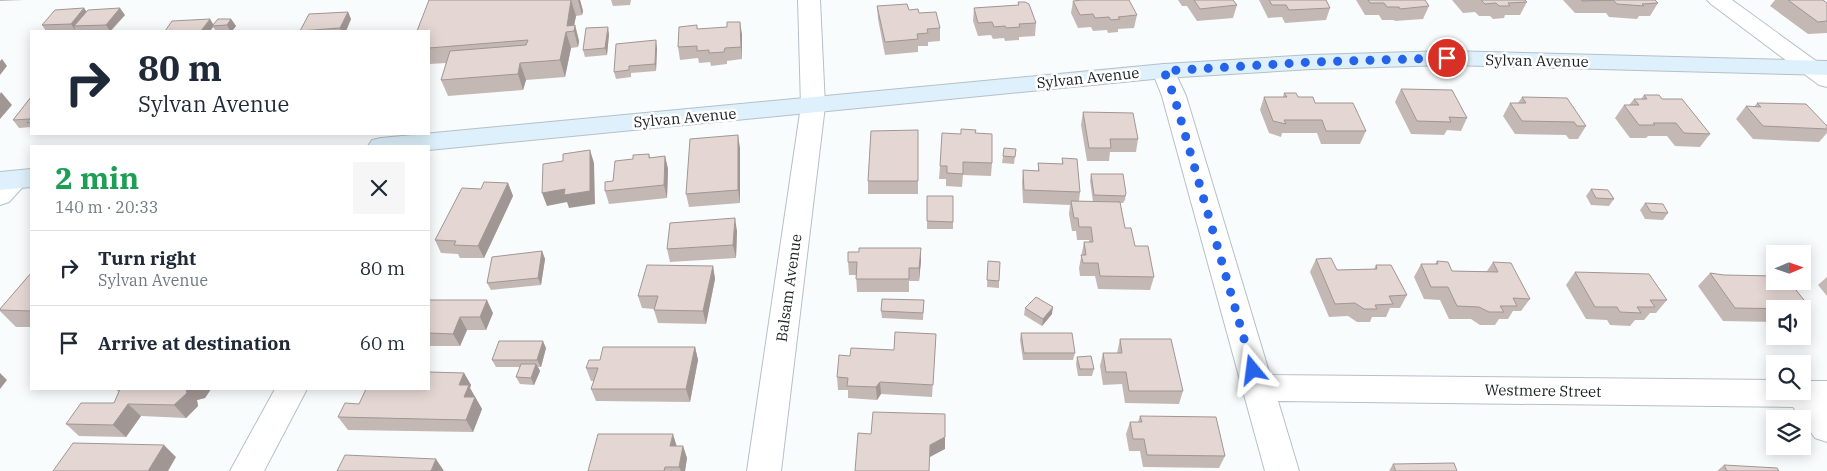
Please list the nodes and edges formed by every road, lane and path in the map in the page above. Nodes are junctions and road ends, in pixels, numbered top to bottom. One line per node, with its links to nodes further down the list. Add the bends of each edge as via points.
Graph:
1 (809, 0): 5 (street, Balsam Avenue)
2 (1718, 0): 4 (street)
3 (1164, 71): 4 (street, Sylvan Avenue, via 1447,58); 5 (street, Sylvan Avenue); 8 (street)
4 (1821, 72)
5 (813, 106): 6 (street, Sylvan Avenue); 13 (street, Balsam Avenue)
6 (423, 144): 7 (street, Sylvan Avenue)
7 (402, 145)
8 (1259, 388): 10 (street, Westmere Street); 14 (street)
9 (290, 390): 12 (street)
10 (1814, 394): 11 (street)
11 (1827, 428)
12 (247, 471)
13 (764, 471)
14 (1282, 471)

